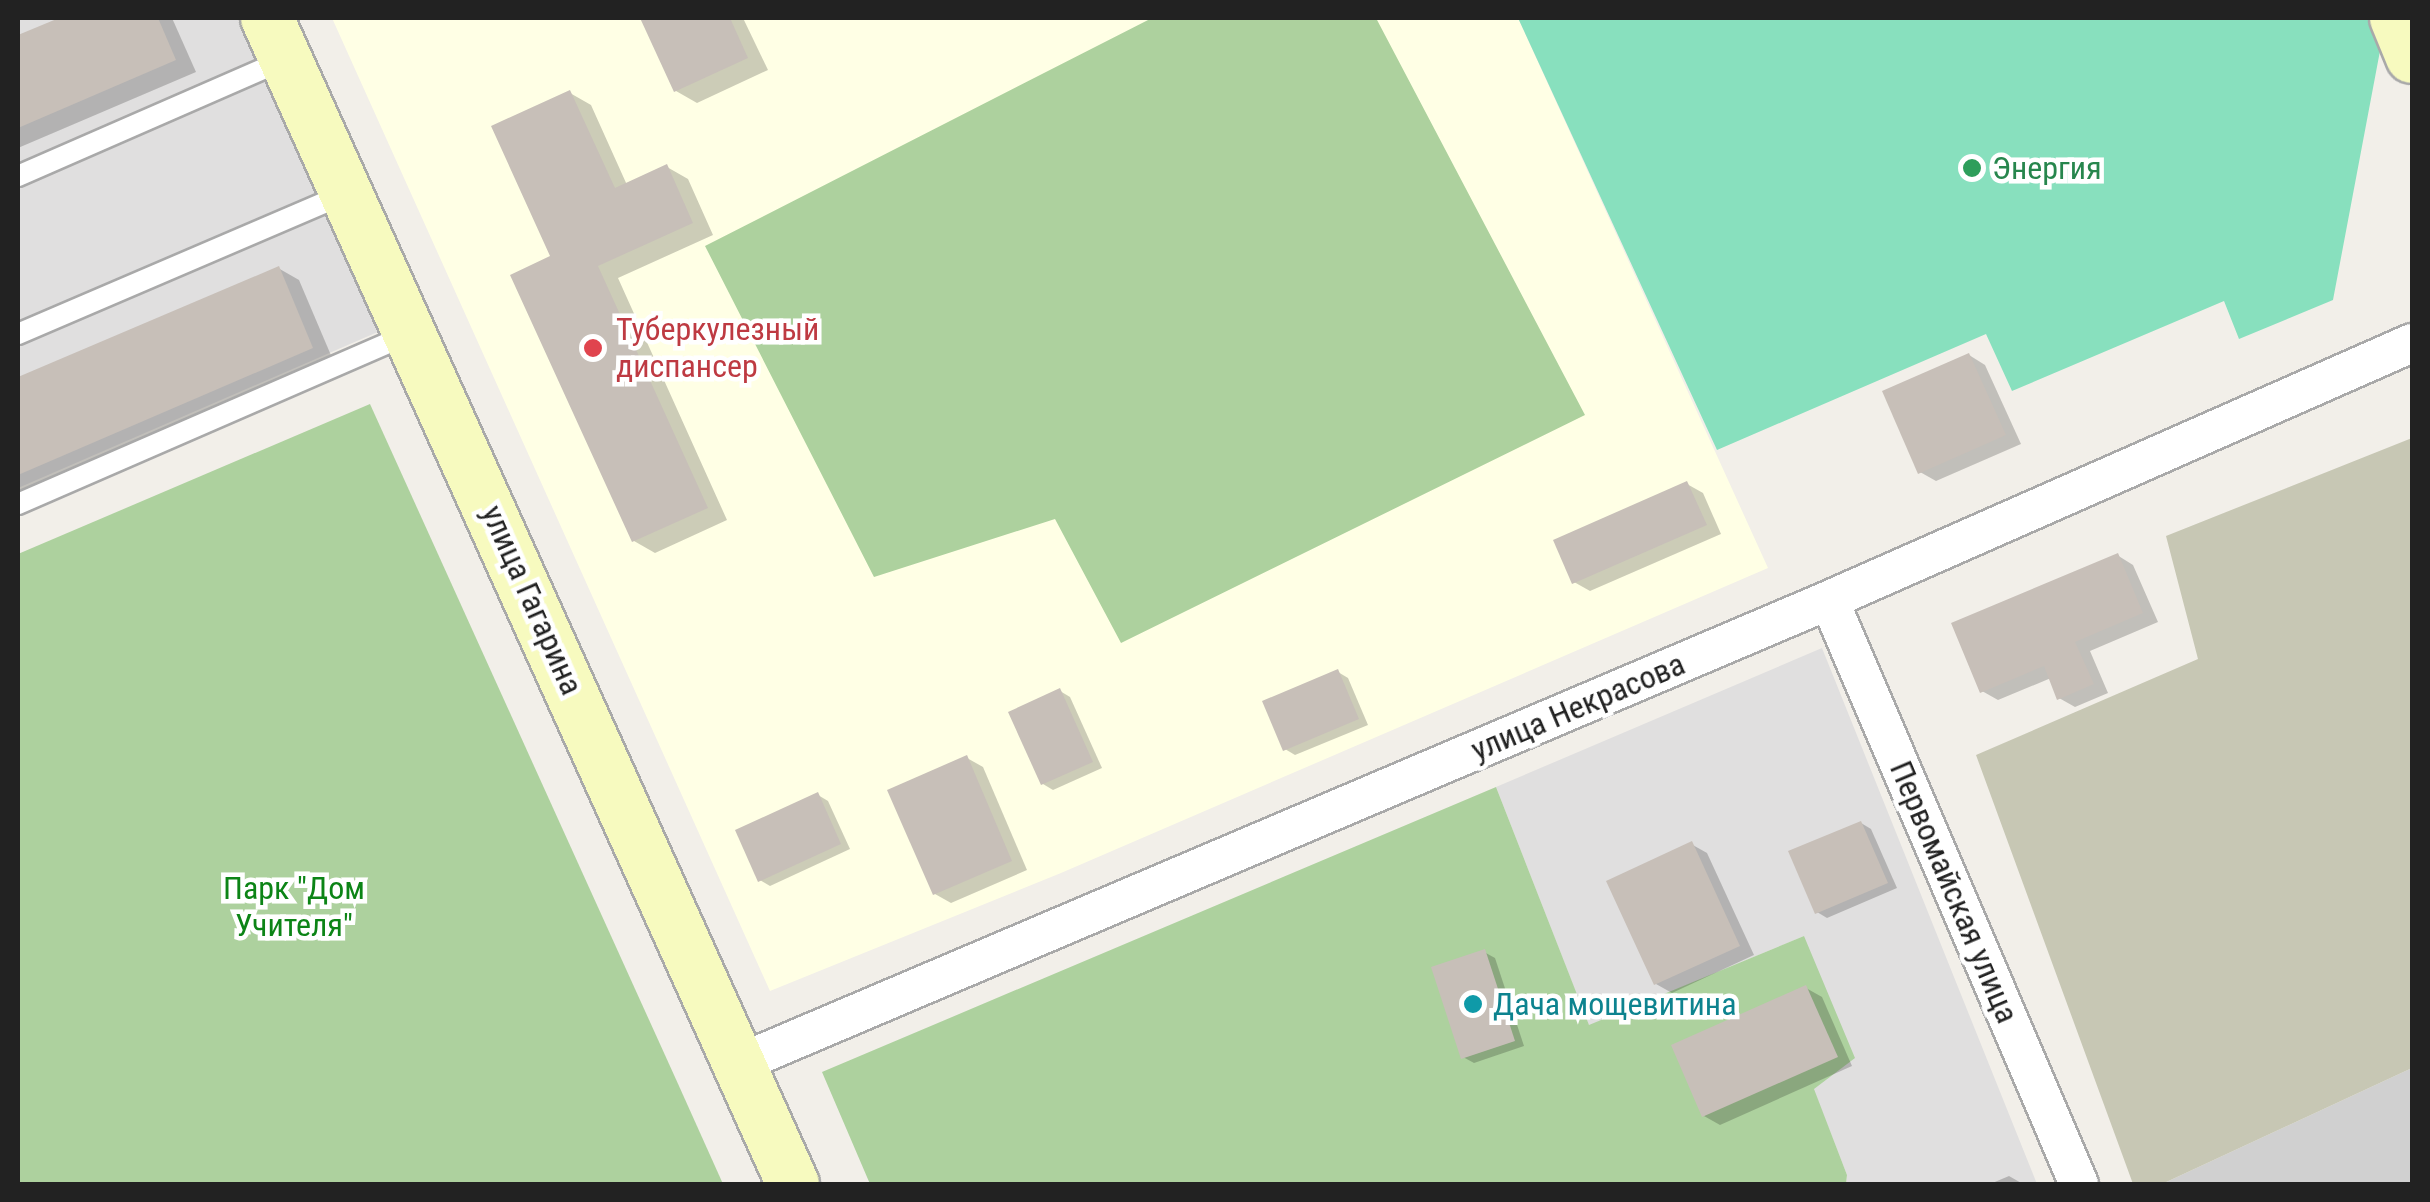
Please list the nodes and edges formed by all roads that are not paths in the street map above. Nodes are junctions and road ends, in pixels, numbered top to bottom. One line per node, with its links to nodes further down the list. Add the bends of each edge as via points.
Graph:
1 (2396, 18): 3 (street)
2 (277, 38): 4 (lane); 5 (street, улица Гагарина)
3 (2412, 56)
4 (18, 176)
5 (347, 193): 6 (street, улица Гагарина); 7 (lane)
6 (411, 333): 9 (lane); 11 (street, улица Гагарина)
7 (18, 334)
8 (2412, 343): 10 (street, улица Некрасова)
9 (18, 504)
10 (1828, 600): 11 (street, улица Некрасова); 13 (street, Первомайская улица)
11 (740, 1063): 12 (street, улица Гагарина)
12 (793, 1184)
13 (2079, 1184)

